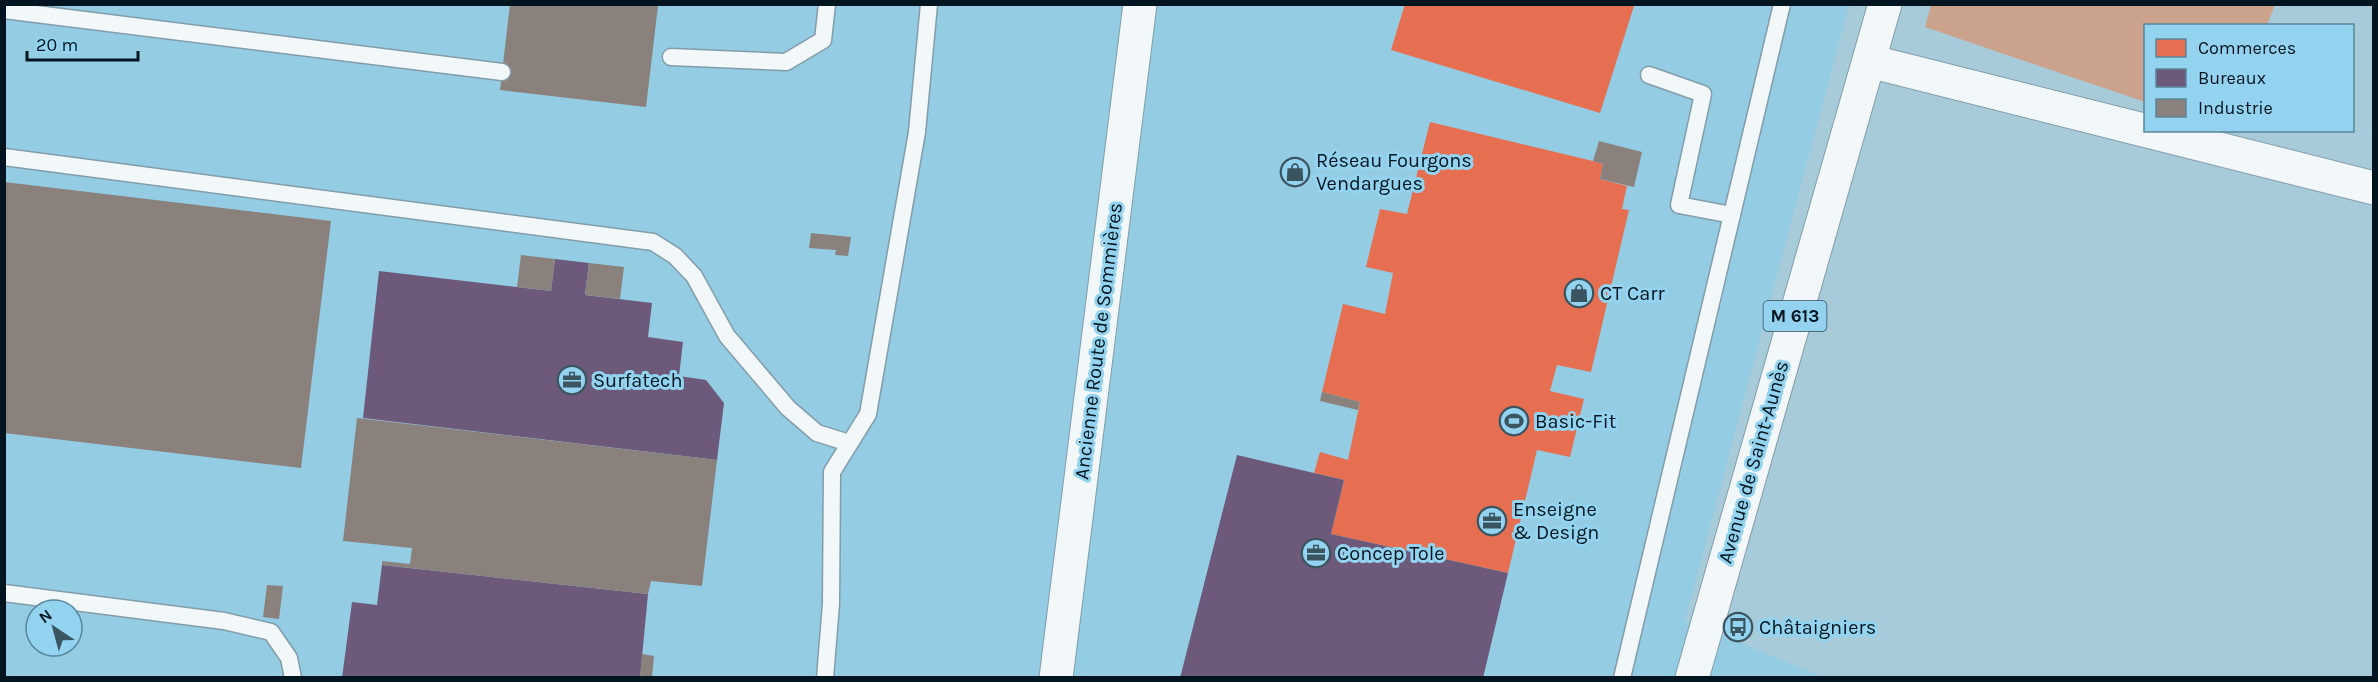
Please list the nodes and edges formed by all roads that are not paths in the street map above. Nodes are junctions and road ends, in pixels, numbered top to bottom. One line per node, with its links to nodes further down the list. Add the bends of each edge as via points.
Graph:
1 (827, 4): 7 (lane, via 823,40 786,62)
2 (928, 4): 16 (lane, via 917,132 868,414)
3 (1140, 4): 20 (street, Ancienne Route de Sommières)
4 (1782, 4): 15 (lane)
5 (1885, 4): 8 (street, Avenue de Saint-Aunès / M 613)
6 (4, 10): 9 (lane)
7 (671, 57)
8 (1869, 62): 11 (street); 22 (street, Avenue de Saint-Aunès / M 613)
9 (502, 72)
10 (1650, 75): 15 (lane, via 1703,94 1679,205)
11 (2144, 131)
12 (2149, 132): 14 (street)
13 (4, 157): 16 (lane, via 653,242 675,256 694,276 727,336 788,408 817,433)
14 (2373, 188)
15 (1732, 215): 21 (lane)
16 (849, 443): 19 (lane, via 832,472 831,604)
17 (4, 593): 18 (lane, via 224,621 271,632 289,658)
18 (293, 678)
19 (825, 678)
20 (1056, 678)
21 (1622, 678)
22 (1692, 678)

